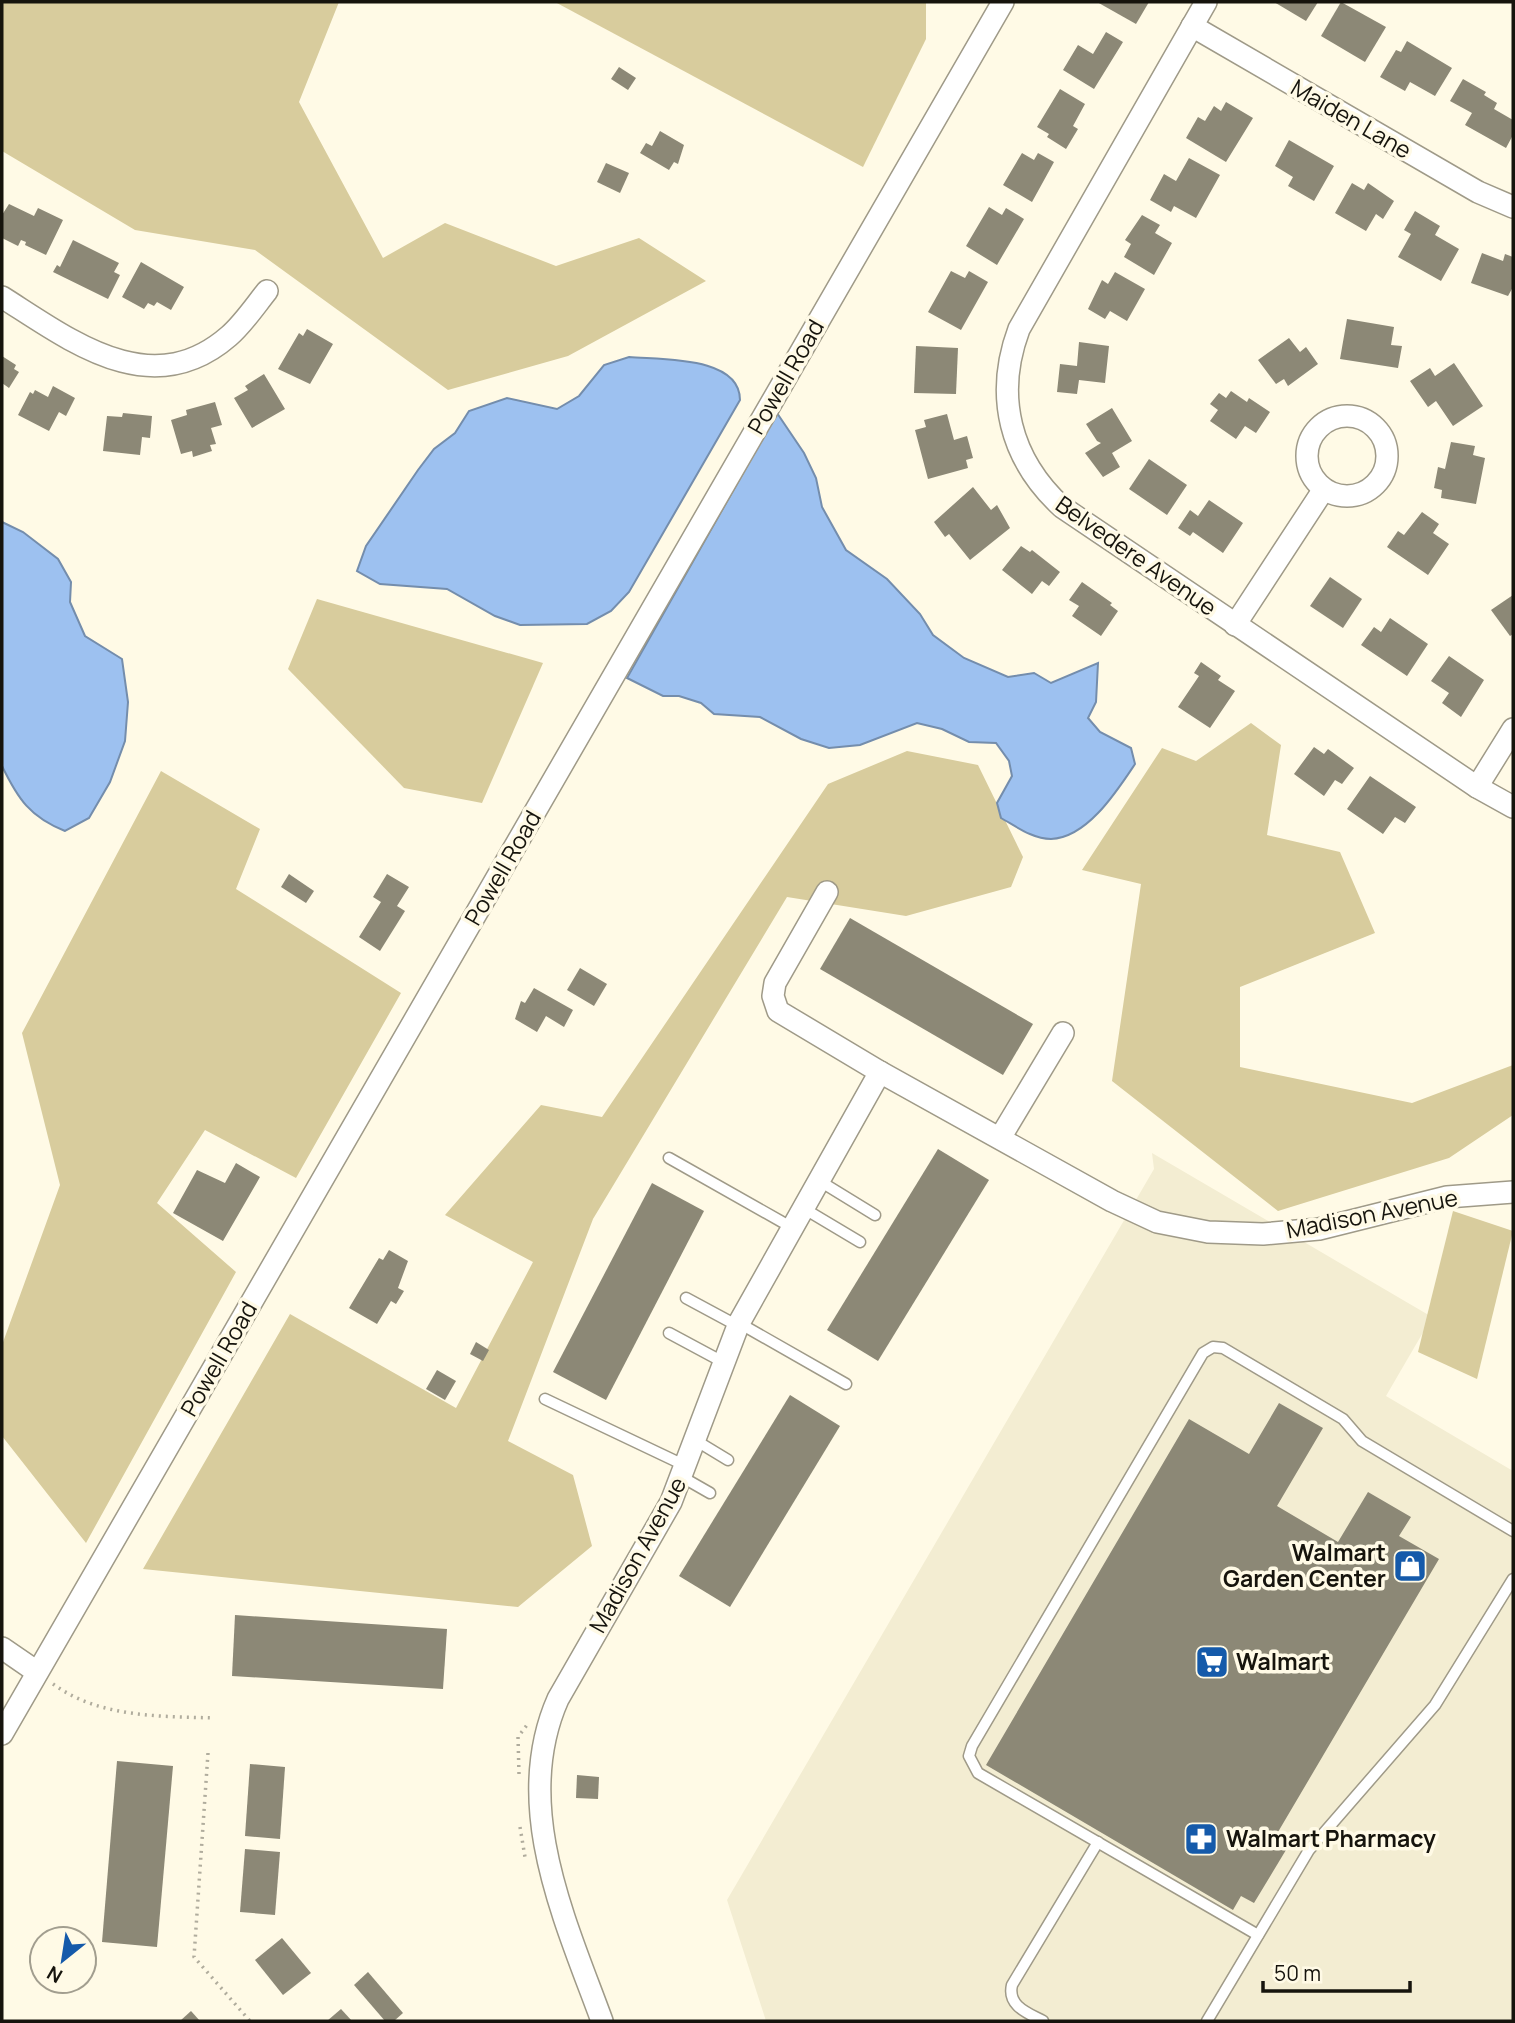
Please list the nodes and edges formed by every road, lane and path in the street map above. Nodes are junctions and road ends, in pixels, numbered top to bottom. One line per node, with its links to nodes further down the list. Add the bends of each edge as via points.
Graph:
1 (1003, 2): 36 (street, Powell Road)
2 (1206, 2): 3 (street, Belvedere Avenue)
3 (1192, 26): 4 (street, Maiden Lane, via 1478,192); 8 (street, Belvedere Avenue, via 1019,329 1009,365 1007,404 1016,443 1047,494)
4 (1513, 207)
5 (267, 291): 6 (street, via 218,345 188,359 156,365 98,356)
6 (2, 297)
7 (1324, 489): 8 (street)
8 (1236, 625): 10 (street, Belvedere Avenue)
9 (1513, 729): 10 (street)
10 (1477, 787): 11 (street, Belvedere Avenue)
11 (1513, 807)
12 (827, 892): 14 (street, Madison Avenue, via 775,983 775,1004 784,1016)
13 (1063, 1033): 15 (street)
14 (880, 1072): 15 (street, Madison Avenue); 17 (street, Madison Avenue)
15 (1000, 1138): 18 (street, Madison Avenue, via 1157,1222 1208,1232 1263,1234 1320,1228 1447,1197)
16 (669, 1158): 21 (lane)
17 (818, 1180): 19 (street, Madison Avenue); 20 (lane)
18 (1513, 1192)
19 (803, 1208): 21 (street, Madison Avenue); 22 (lane)
20 (875, 1215)
21 (791, 1227): 24 (street, Madison Avenue)
22 (860, 1241)
23 (686, 1298): 24 (lane)
24 (738, 1324): 26 (street, Madison Avenue); 27 (lane)
25 (669, 1333): 26 (lane)
26 (723, 1362): 29 (street, Madison Avenue)
27 (846, 1384)
28 (545, 1399): 31 (lane)
29 (695, 1440): 30 (lane); 31 (street, Madison Avenue)
30 (728, 1460)
31 (684, 1472): 32 (lane); 43 (street, Madison Avenue, via 666,1513 558,1699 540,1752 537,1791 542,1829 566,1924)
32 (710, 1493)
33 (1513, 1531): 40 (lane, via 1362,1441 1343,1419 1223,1348 1208,1349 969,1751 978,1773)
34 (1513, 1579): 41 (lane, via 1435,1705 1318,1837)
35 (2, 1648): 36 (street)
36 (37, 1672): 37 (path, via 66,1694 125,1714); 38 (street, Powell Road)
37 (214, 1718)
38 (2, 1734)
39 (208, 1753): 42 (path, via 194,1957)
40 (1098, 1842): 41 (lane); 44 (lane, via 1012,1986 1011,1997 1017,2006)
41 (1258, 1935): 45 (lane)
42 (250, 2021)
43 (602, 2021)
44 (1043, 2021)
45 (1207, 2021)

